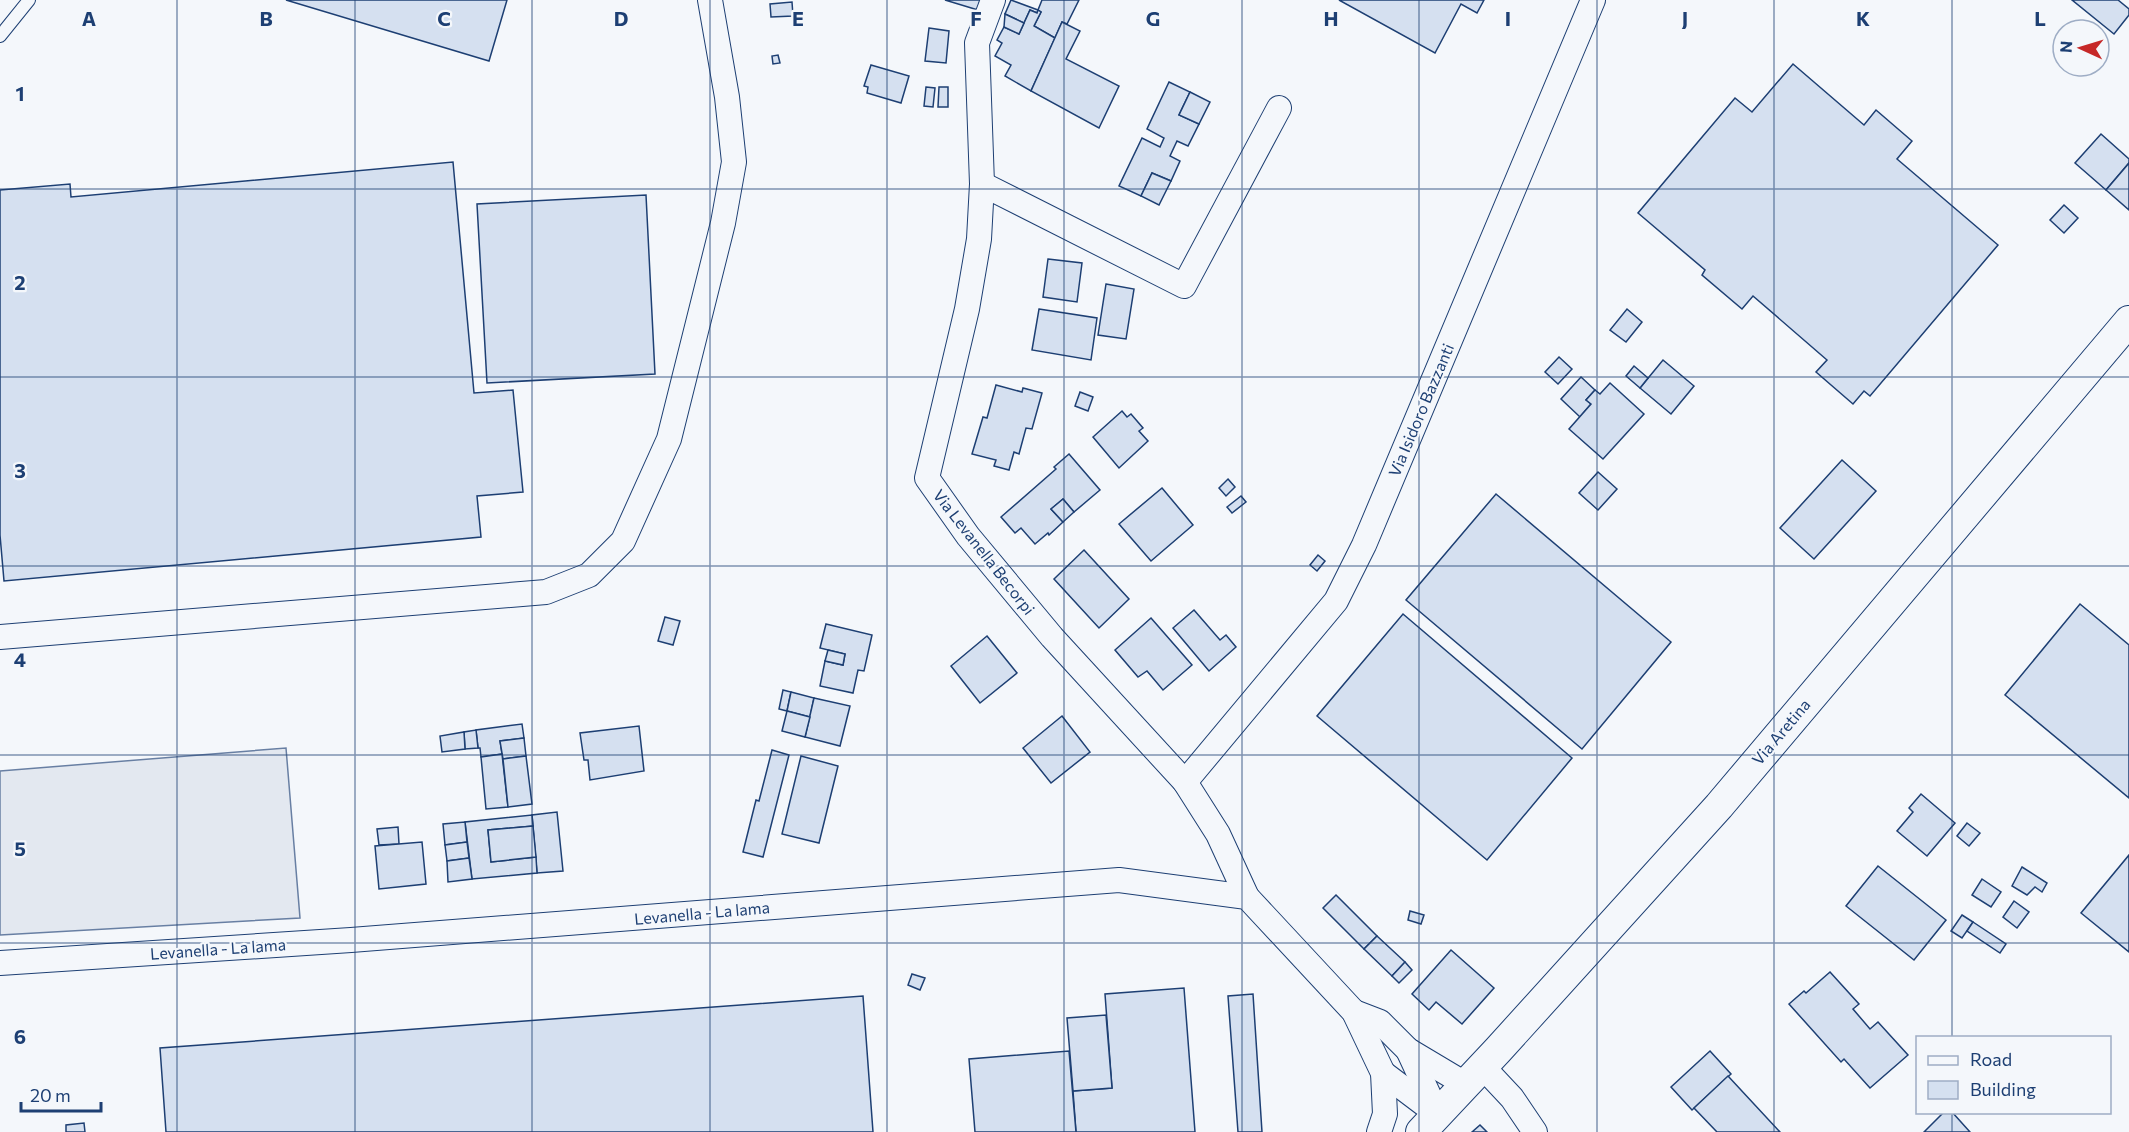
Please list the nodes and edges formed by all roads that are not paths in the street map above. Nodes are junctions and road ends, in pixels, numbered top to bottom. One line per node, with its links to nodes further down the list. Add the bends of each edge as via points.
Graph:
1 (29, 0): 5 (lane)
2 (710, 0): 9 (street, via 728,97 734,162 723,223 669,439 623,541 590,574 546,592)
3 (993, 0): 7 (street, Via Levanella Becorpi, via 977,43)
4 (1593, 0): 10 (street, Via Isidoro Bazzanti, via 1364,545 1336,602)
5 (0, 36)
6 (1279, 108): 7 (street, via 1184,286)
7 (982, 184): 10 (street, Via Levanella Becorpi, via 980,239 968,309 927,478 968,536 1052,637)
8 (2129, 321): 16 (street, Via Aretina, via 1719,806)
9 (0, 637)
10 (1185, 782): 11 (street, Via Levanella Becorpi, via 1218,834)
11 (1247, 897): 12 (street, Levanella - La lama, via 1119,880 351,940); 13 (street)
12 (0, 963)
13 (1354, 1012): 14 (street, via 1380,1022); 15 (street)
14 (1408, 1050): 16 (street); 17 (street)
15 (1383, 1073): 17 (street); 18 (street, via 1385,1114)
16 (1473, 1075): 17 (street, Via Aretina); 19 (street, via 1512,1098)
17 (1430, 1124)
18 (1379, 1132)
19 (1535, 1132)

